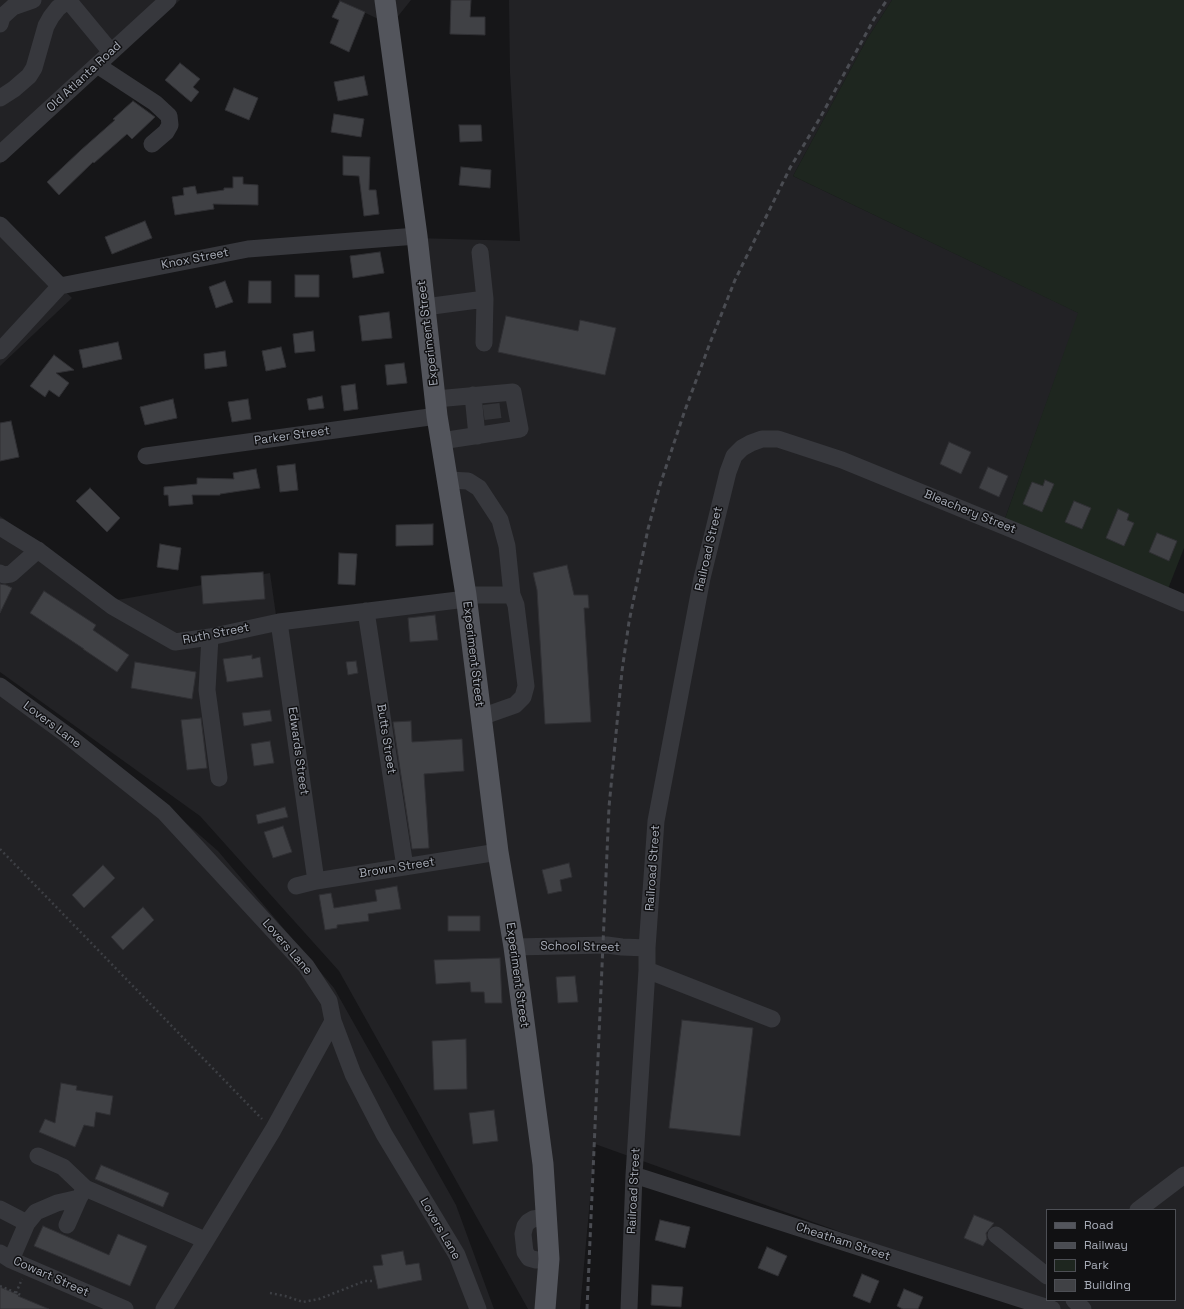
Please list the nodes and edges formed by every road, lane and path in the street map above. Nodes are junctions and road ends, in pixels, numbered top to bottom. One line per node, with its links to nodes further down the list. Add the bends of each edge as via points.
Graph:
1 (33, 0): 5 (street, via 13,7 2,17)
2 (68, 0): 6 (street); 8 (street, via 58,8 46,26 34,68 14,89)
3 (168, 0): 6 (street, Old Atlanta Road)
4 (385, 0): 12 (main road, Experiment Street)
5 (0, 24)
6 (112, 52): 7 (street, Old Atlanta Road)
7 (97, 65): 9 (street, via 155,103 168,116 170,125); 10 (street, Old Atlanta Road)
8 (0, 98)
9 (152, 144)
10 (0, 154)
11 (0, 225): 14 (street)
12 (417, 236): 14 (street, Knox Street, via 248,249); 16 (main road, Experiment Street)
13 (480, 252): 15 (street)
14 (60, 286): 18 (street)
15 (485, 299): 16 (street); 17 (street)
16 (425, 307): 20 (main road, Experiment Street)
17 (484, 342)
18 (0, 352)
19 (473, 395): 20 (street, Parker Street); 21 (street); 21 (street, Parker Street, via 492,413)
20 (436, 408): 22 (main road, Experiment Street); 24 (street, Parker Street)
21 (476, 436): 22 (street)
22 (442, 441): 25 (main road, Experiment Street)
23 (751, 443): 31 (street, Bleachery Street, via 762,439 778,439 842,460); 44 (street, Railroad Street, via 734,456 728,472 702,578 656,821)
24 (146, 456)
25 (448, 480): 29 (street, via 468,480 479,488 500,520 507,546); 30 (main road, Experiment Street)
26 (0, 526): 27 (street, Ruth Street)
27 (38, 550): 28 (street, via 11,574); 34 (street, Ruth Street, via 112,606 175,642)
28 (0, 573)
29 (512, 595): 30 (street, Ruth Street); 36 (street, via 516,605 526,686 523,697 515,704)
30 (466, 597): 32 (street, Ruth Street); 36 (main road, Experiment Street)
31 (1184, 603)
32 (366, 611): 33 (street, Ruth Street); 40 (street, Butts Street)
33 (279, 622): 34 (street, Ruth Street); 41 (street, Edwards Street)
34 (210, 637): 37 (street, via 207,690)
35 (0, 686): 47 (street, Lovers Lane, via 164,812 306,966 328,1000)
36 (481, 717): 39 (main road, Experiment Street)
37 (219, 778)
38 (0, 849): 48 (path)
39 (498, 852): 40 (street, Brown Street); 43 (main road, Experiment Street)
40 (405, 867): 41 (street, Brown Street)
41 (316, 881): 42 (street, Brown Street)
42 (296, 886)
43 (514, 947): 44 (street, School Street, via 607,945); 69 (main road, Experiment Street, via 543,1164 549,1259)
44 (647, 948): 45 (street, Railroad Street)
45 (647, 970): 46 (street); 50 (street, Railroad Street)
46 (772, 1019)
47 (333, 1021): 48 (street); 68 (street, Lovers Lane, via 353,1074 384,1134 457,1255)
48 (272, 1130): 58 (street)
49 (38, 1156): 52 (street, via 63,1166)
50 (634, 1175): 70 (street, Railroad Street); 71 (street, Cheatham Street)
51 (1184, 1175): 54 (street)
52 (82, 1193): 55 (street, via 36,1212); 56 (street); 58 (street)
53 (0, 1209): 55 (street)
54 (1139, 1209)
55 (27, 1223): 59 (street)
56 (67, 1225)
57 (996, 1235): 60 (street)
58 (205, 1240): 67 (street)
59 (6, 1257): 65 (street, Cowart Street)
60 (1046, 1275)
61 (373, 1281): 63 (path, via 365,1281 303,1302)
62 (0, 1286): 64 (path)
63 (270, 1293)
64 (21, 1295)
65 (98, 1304): 66 (street, Cowart Street)
66 (125, 1309)
67 (164, 1309)
68 (478, 1309)
69 (545, 1309)
70 (629, 1309)
71 (1052, 1309)

